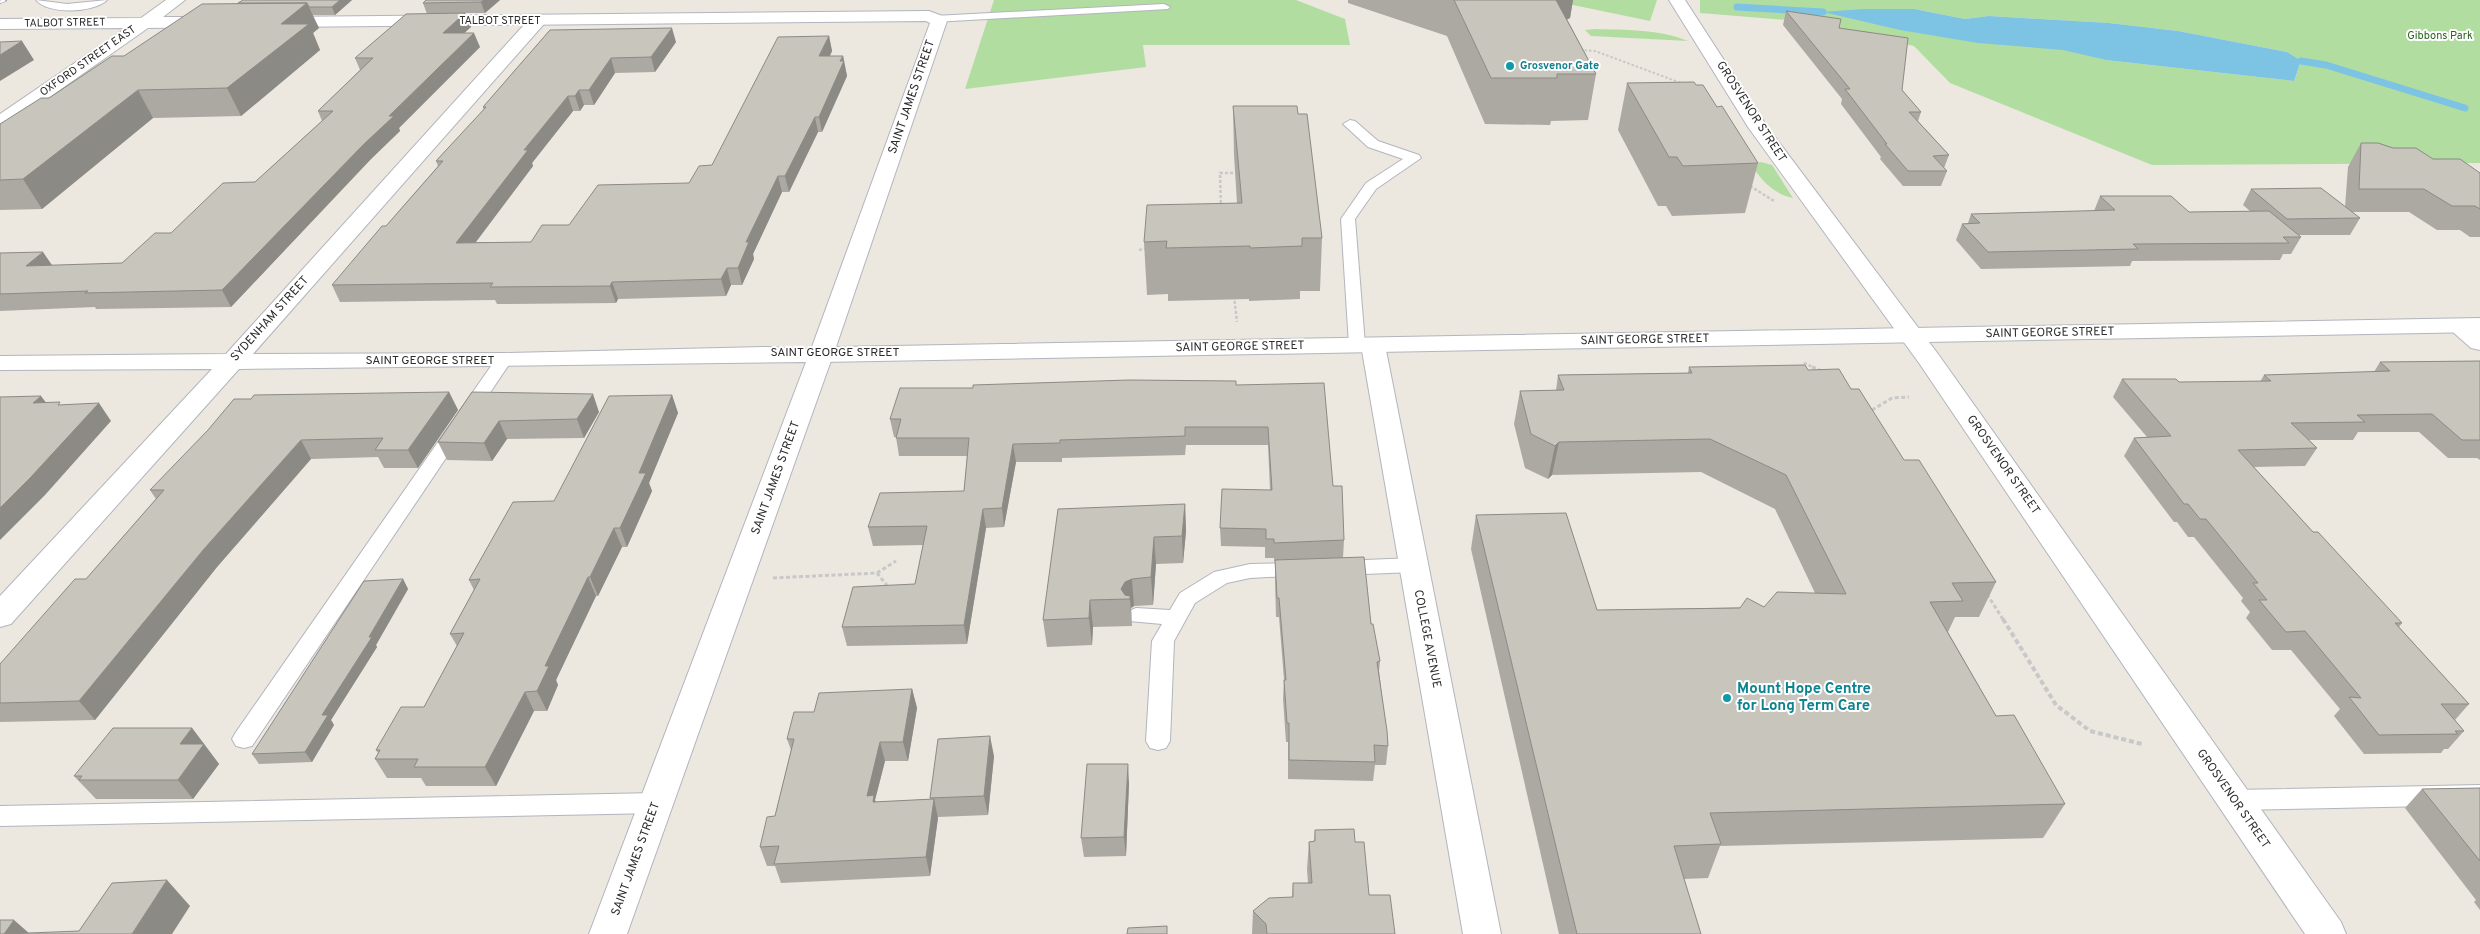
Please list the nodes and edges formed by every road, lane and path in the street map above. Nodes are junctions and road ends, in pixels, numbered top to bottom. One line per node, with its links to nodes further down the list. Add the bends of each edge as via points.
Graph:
1 (42, 0): 2 (lane, via 46,4 68,7 86,6)
2 (101, 0)
3 (177, 0): 8 (street, OXFORD STREET EAST)
4 (1677, 0): 23 (street, GROSVENOR STREET, via 1774,150)
5 (1164, 7): 7 (lane, via 1059,10)
6 (538, 20): 7 (street, TALBOT STREET, via 929,16); 10 (street, TALBOT STREET); 28 (street, SYDENHAM STREET)
7 (936, 20): 26 (street, SAINT JAMES STREET)
8 (145, 22): 9 (street, TALBOT STREET); 11 (street, TALBOT STREET); 14 (street, OXFORD STREET EAST)
9 (228, 22)
10 (258, 22)
11 (0, 24)
12 (1577, 50): 13 (path, via 1595,51)
13 (1686, 85)
14 (0, 123)
15 (1350, 124): 25 (lane, via 1373,144 1414,158 1372,186 1348,219)
16 (1235, 173): 19 (path, via 1220,173)
17 (1748, 185): 18 (path)
18 (1774, 201)
19 (1222, 209)
20 (1150, 248): 21 (path)
21 (1139, 250)
22 (2469, 325): 23 (street, SAINT GEORGE STREET); 24 (street)
23 (1912, 335): 25 (street, SAINT GEORGE STREET); 49 (street, GROSVENOR STREET)
24 (2480, 343)
25 (1365, 345): 26 (street, SAINT GEORGE STREET); 37 (street, COLLEGE AVENUE)
26 (821, 354): 27 (street, SAINT GEORGE STREET); 39 (street, SAINT JAMES STREET)
27 (504, 360): 28 (street, SAINT GEORGE STREET); 45 (lane)
28 (233, 361): 30 (street, SAINT GEORGE STREET); 42 (street, SYDENHAM STREET)
29 (1799, 361): 31 (path)
30 (0, 363)
31 (1823, 371)
32 (1909, 397): 34 (path, via 1892,398)
33 (1866, 403): 34 (path)
34 (1872, 410): 35 (path)
35 (1877, 418)
36 (896, 561): 38 (path)
37 (1414, 566): 44 (lane, via 1250,571 1221,577 1187,598); 53 (street, COLLEGE AVENUE)
38 (877, 573): 39 (path); 41 (path)
39 (738, 579): 50 (street, SAINT JAMES STREET)
40 (1982, 587): 47 (path, via 2056,705 2090,731)
41 (894, 595)
42 (0, 616)
43 (1136, 616): 44 (lane)
44 (1175, 620): 46 (lane, via 1163,641)
45 (244, 739)
46 (1158, 740)
47 (2142, 744)
48 (2480, 794): 49 (lane)
49 (2233, 800): 54 (street, GROSVENOR STREET)
50 (656, 803): 51 (lane); 52 (street, SAINT JAMES STREET)
51 (0, 816)
52 (608, 934)
53 (1482, 934)
54 (2327, 934)

